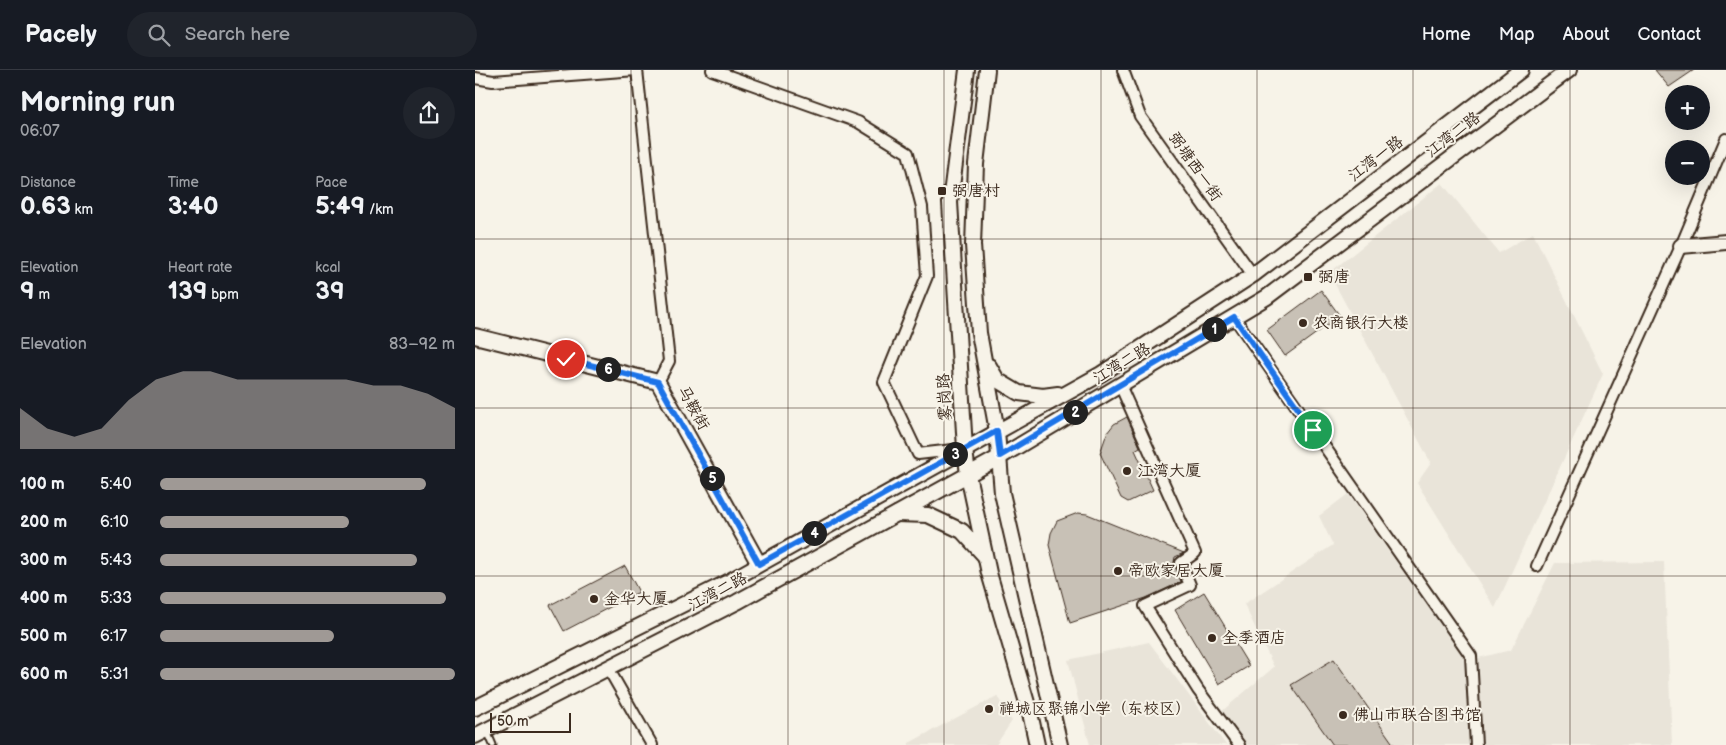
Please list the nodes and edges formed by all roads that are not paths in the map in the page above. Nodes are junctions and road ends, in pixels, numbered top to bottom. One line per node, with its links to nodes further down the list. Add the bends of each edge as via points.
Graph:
1 (637, 70): 8 (street, via 493,81); 16 (street, via 669,361)
2 (712, 70): 20 (street, via 858,122 908,153 922,207 927,276 884,382 918,454)
3 (967, 70): 20 (main road, 雾岗路, via 950,202)
4 (987, 70): 15 (main road, via 976,164 973,245)
5 (1123, 70): 12 (street, 弼塘西一街, via 1140,116)
6 (1521, 70): 12 (main road, 江湾一路)
7 (1569, 70): 13 (main road, 江湾二路, via 1267,297)
8 (475, 78)
9 (1726, 139): 11 (street)
10 (1726, 242): 11 (main road)
11 (1681, 246): 26 (street)
12 (1253, 275): 18 (main road, 江湾二路)
13 (1234, 317): 17 (main road, 江湾二路); 35 (street, via 1471,656)
14 (475, 336): 16 (main road, 马鞍街)
15 (983, 355): 18 (main road, via 997,380 1019,393 1043,396); 19 (main road)
16 (658, 382): 25 (main road, 马鞍街)
17 (1120, 385): 21 (main road, 江湾二路); 34 (street, via 1195,553 1181,563 1190,585 1145,606 1198,690)
18 (1068, 392): 19 (main road, 江湾二路)
19 (997, 431): 20 (main road, 江湾二路); 21 (main road)
20 (965, 449): 22 (main road, 雾岗路); 25 (main road, 江湾二路)
21 (1000, 456): 22 (main road, 江湾二路); 33 (main road, via 1002,493)
22 (968, 474): 23 (main road, 江湾二路); 24 (main road, 雾岗路)
23 (896, 514): 24 (main road, via 928,515 962,532); 27 (main road, 江湾二路, via 737,602)
24 (985, 557): 32 (main road, 雾岗路)
25 (759, 564): 28 (main road, 江湾二路)
26 (1537, 566)
27 (608, 668): 29 (main road, 江湾二路); 31 (street)
28 (475, 708)
29 (481, 733): 30 (lane)
30 (493, 745)
31 (652, 745)
32 (1037, 745)
33 (1060, 745)
34 (1239, 745)
35 (1476, 745)

